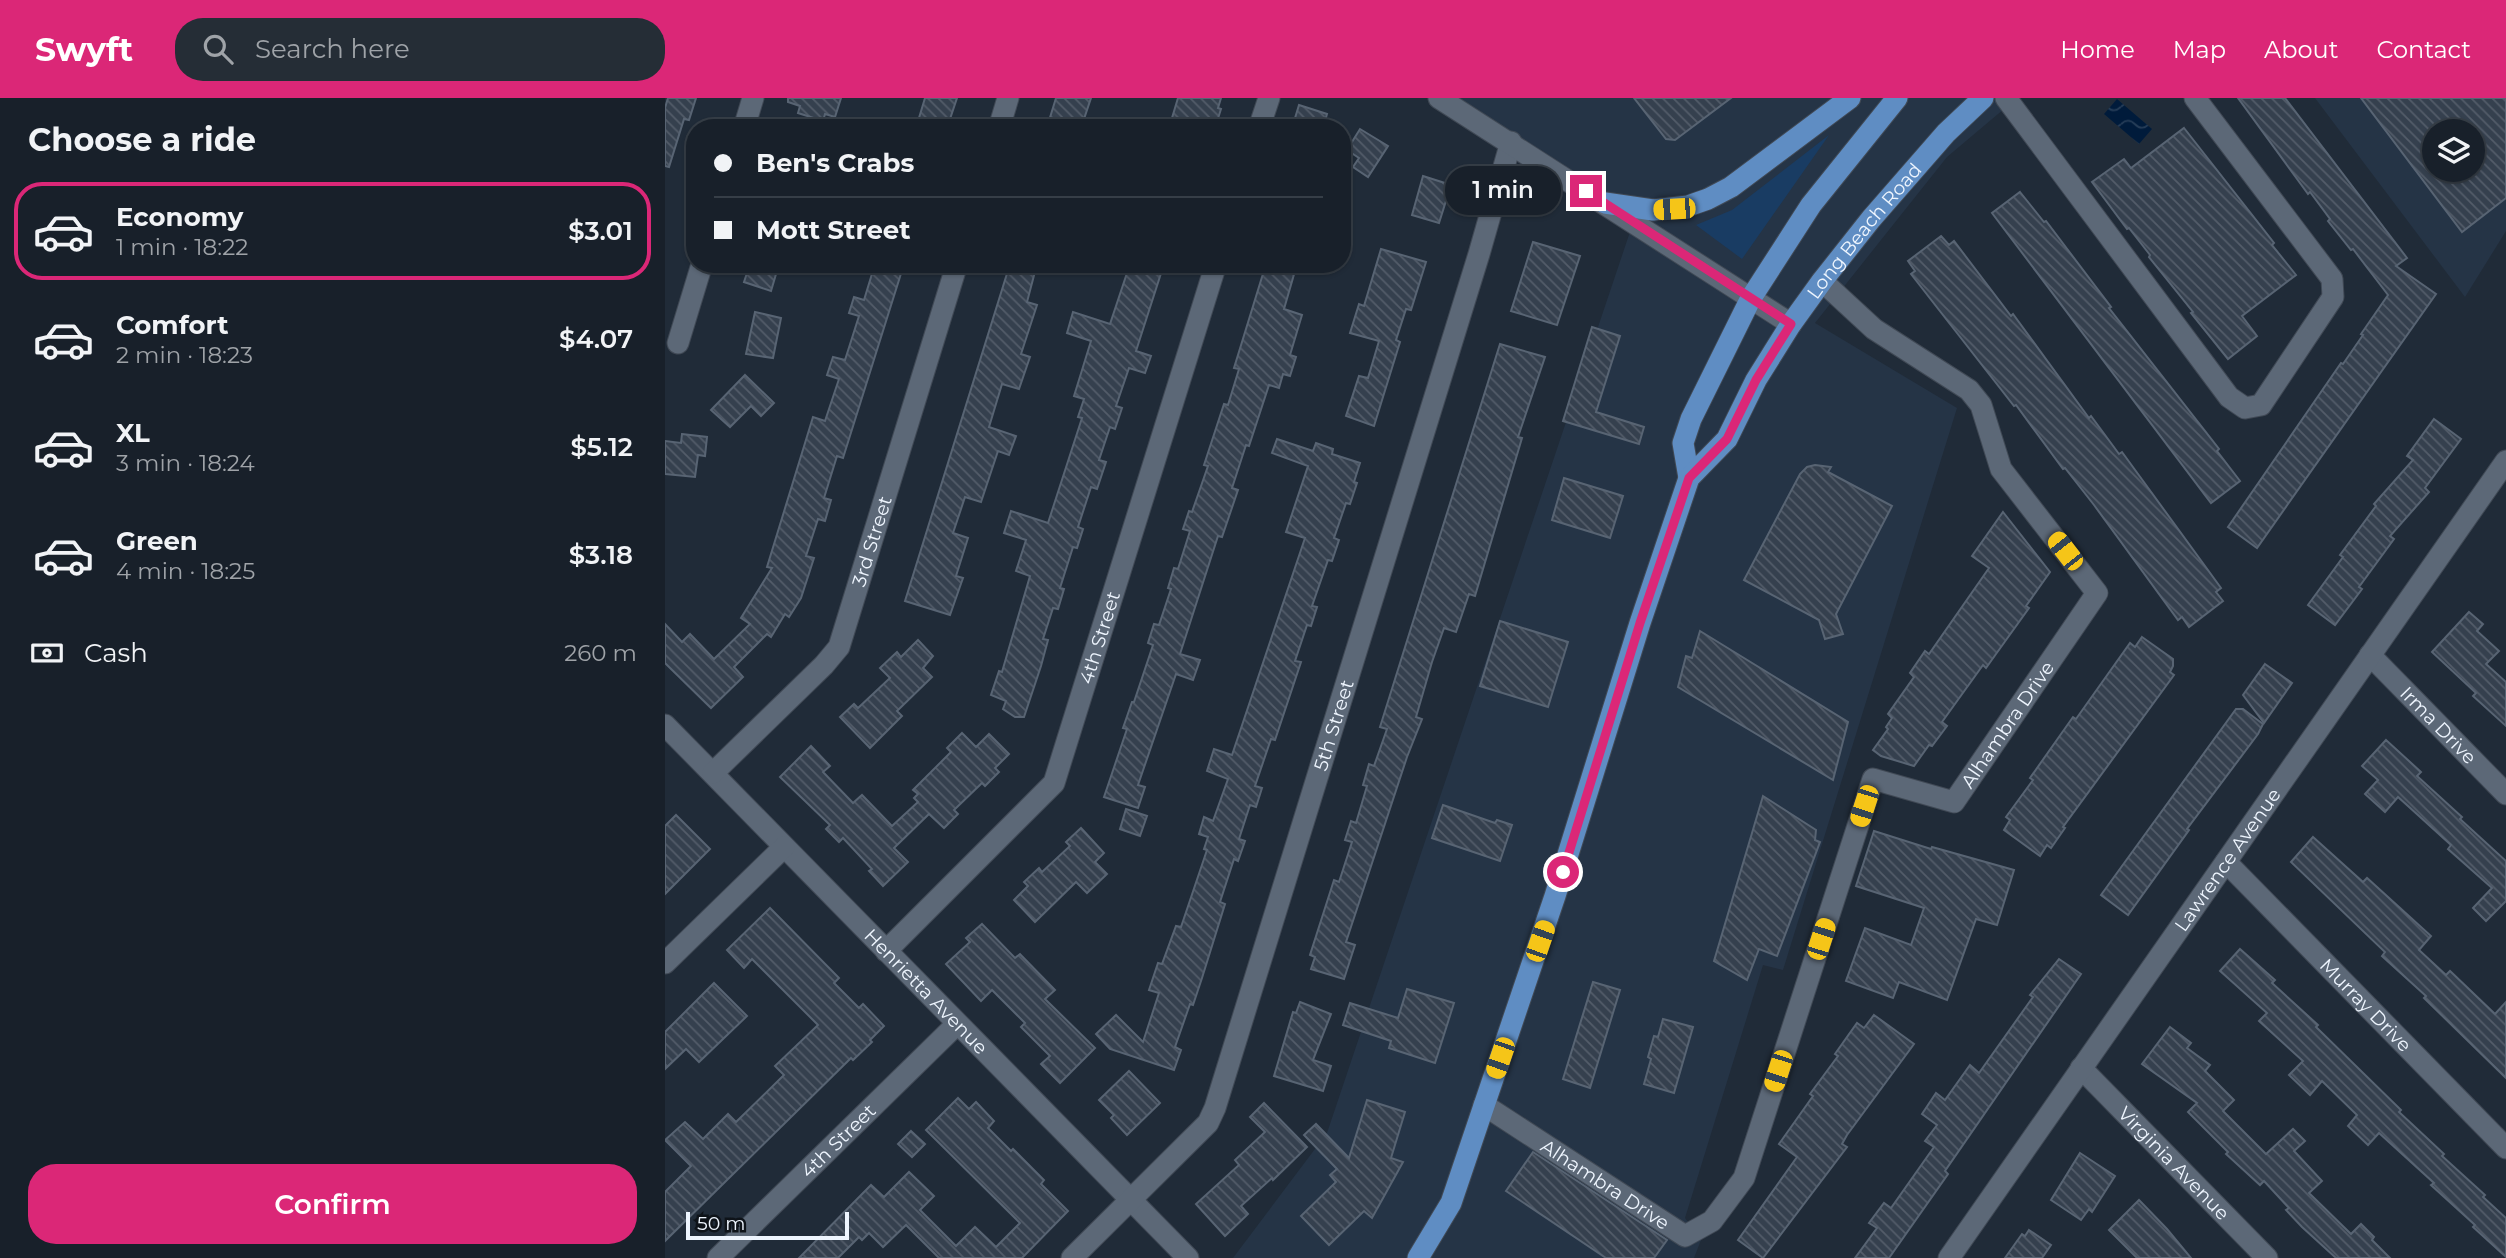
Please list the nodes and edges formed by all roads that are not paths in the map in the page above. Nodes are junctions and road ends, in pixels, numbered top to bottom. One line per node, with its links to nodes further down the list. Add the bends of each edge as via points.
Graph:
1 (753, 98): 10 (street)
2 (1008, 98): 11 (street)
3 (1269, 98): 12 (street)
4 (1439, 98): 13 (street)
5 (1850, 98): 14 (main road, via 1709,199 1653,210)
6 (1897, 98): 19 (main road, Long Beach Road, via 1811,205)
7 (1983, 98): 18 (main road, Long Beach Road, via 1946,133)
8 (2006, 98): 9 (street, via 2229,397 2245,408 2261,405 2333,297 2332,279)
9 (2195, 98)
10 (747, 119)
11 (1002, 119)
12 (1262, 119)
13 (1511, 142): 14 (street); 36 (street, 5th Street, via 1215,1108 1208,1123)
14 (1605, 203): 19 (street)
15 (699, 273): 21 (street)
16 (954, 273): 26 (street, 3rd Street, via 839,647)
17 (1213, 273): 30 (street, 4th Street, via 1054,783)
18 (1822, 281): 20 (main road, Long Beach Road); 34 (street, Alhambra Drive, via 1874,329 1969,390 1982,405 2001,469 2097,593 1954,802 1873,779 1744,1178 1712,1221 1685,1236)
19 (1751, 298): 20 (street); 23 (main road, Long Beach Road, via 1691,419 1683,443)
20 (1791, 324): 23 (main road, Long Beach Road, via 1727,439)
21 (678, 343)
22 (2506, 461): 24 (street, Lawrence Avenue)
23 (1689, 478): 34 (main road, Long Beach Road)
24 (2370, 655): 27 (street, Irma Drive); 29 (street, Lawrence Avenue)
25 (665, 725): 26 (street, Henrietta Avenue)
26 (713, 774): 28 (street, Henrietta Avenue)
27 (2506, 794)
28 (784, 848): 30 (street, Henrietta Avenue); 31 (street)
29 (2226, 862): 33 (street, Lawrence Avenue); 35 (street, Murray Drive)
30 (885, 951): 32 (street, Henrietta Avenue)
31 (665, 963)
32 (957, 1024): 36 (street, Henrietta Avenue); 37 (street, 4th Street)
33 (2081, 1068): 41 (street, Lawrence Avenue); 42 (street, Virginia Avenue)
34 (1484, 1105): 40 (main road, Long Beach Road, via 1451,1203)
35 (2506, 1148)
36 (1131, 1200): 38 (street, 5th Street); 39 (street, Henrietta Avenue)
37 (718, 1258)
38 (1072, 1258)
39 (1188, 1258)
40 (1418, 1258)
41 (1949, 1258)
42 (2267, 1258)

